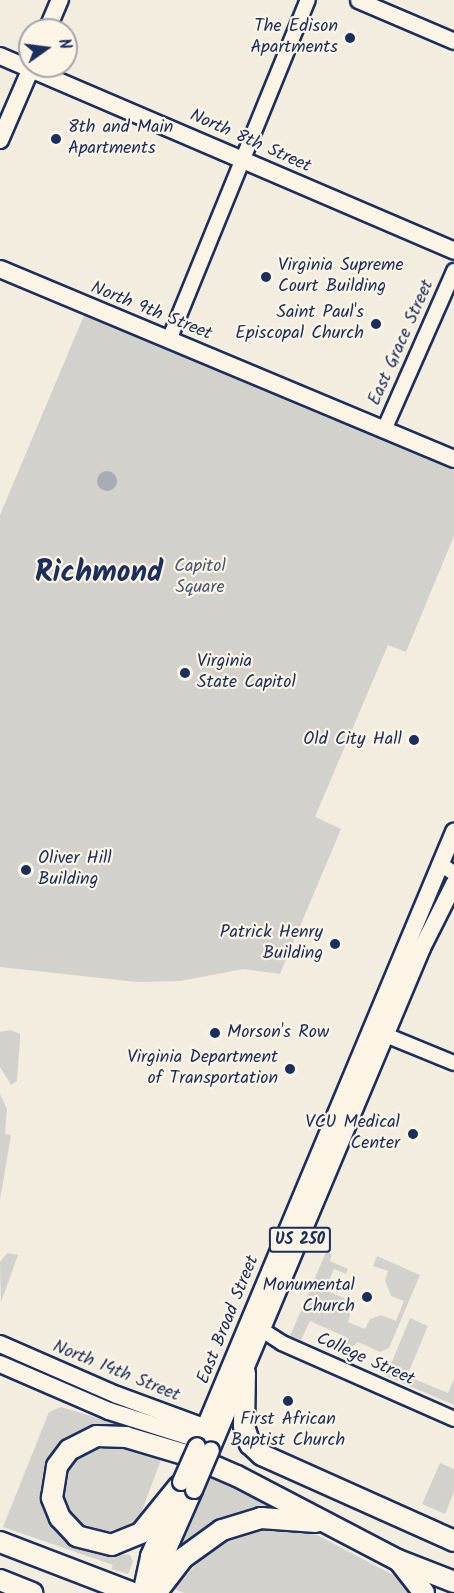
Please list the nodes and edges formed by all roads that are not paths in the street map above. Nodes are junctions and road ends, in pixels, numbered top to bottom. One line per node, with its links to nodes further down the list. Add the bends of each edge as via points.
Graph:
1 (60, 0): 4 (main road)
2 (308, 0): 11 (street)
3 (358, 0): 5 (main road)
4 (52, 18)
5 (454, 41)
6 (0, 56): 7 (main road, North 8th Street)
7 (18, 62)
8 (26, 78): 10 (main road)
9 (56, 78): 11 (main road, North 8th Street)
10 (0, 140)
11 (242, 159): 12 (main road, North 8th Street); 15 (street)
12 (454, 251)
13 (0, 269): 15 (main road, North 9th Street)
14 (454, 270): 16 (street, East Grace Street)
15 (169, 340): 16 (main road, North 9th Street)
16 (384, 429): 17 (main road, North 9th Street)
17 (454, 459)
18 (454, 832): 19 (main road, East Broad Street / US 250)
19 (447, 868): 21 (main road, East Broad Street / US 250)
20 (454, 884): 21 (main road, East Broad Street / US 250)
21 (378, 1032): 22 (street); 23 (main road, East Broad Street / US 250); 24 (main road, East Broad Street / US 250)
22 (454, 1063)
23 (250, 1320): 24 (street); 29 (main road, East Broad Street / US 250)
24 (262, 1333): 27 (main road, East Broad Street / US 250); 28 (street, College Street)
25 (0, 1344): 29 (main road, North 14th Street)
26 (0, 1364): 29 (main road, North 14th Street, via 109,1411)
27 (245, 1373): 29 (main road, East Broad Street / US 250); 32 (highway, via 243,1423 250,1444 262,1455)
28 (454, 1419)
29 (208, 1440): 30 (main road, East Broad Street / US 250, bridge)
30 (185, 1486): 31 (highway, via 141,1533 112,1545 77,1536 60,1518 52,1498 54,1475 69,1450 97,1436 115,1436 193,1457); 35 (main road, East Broad Street / US 250)
31 (335, 1526): 34 (highway); 35 (highway, via 281,1517 249,1520)
32 (454, 1541)
33 (0, 1542): 39 (highway)
34 (398, 1560): 37 (highway); 40 (highway)
35 (161, 1563): 39 (highway); 39 (main road, East Broad Street / US 250)
36 (0, 1580): 38 (highway)
37 (454, 1582)
38 (32, 1593)
39 (143, 1593)
40 (424, 1593)

